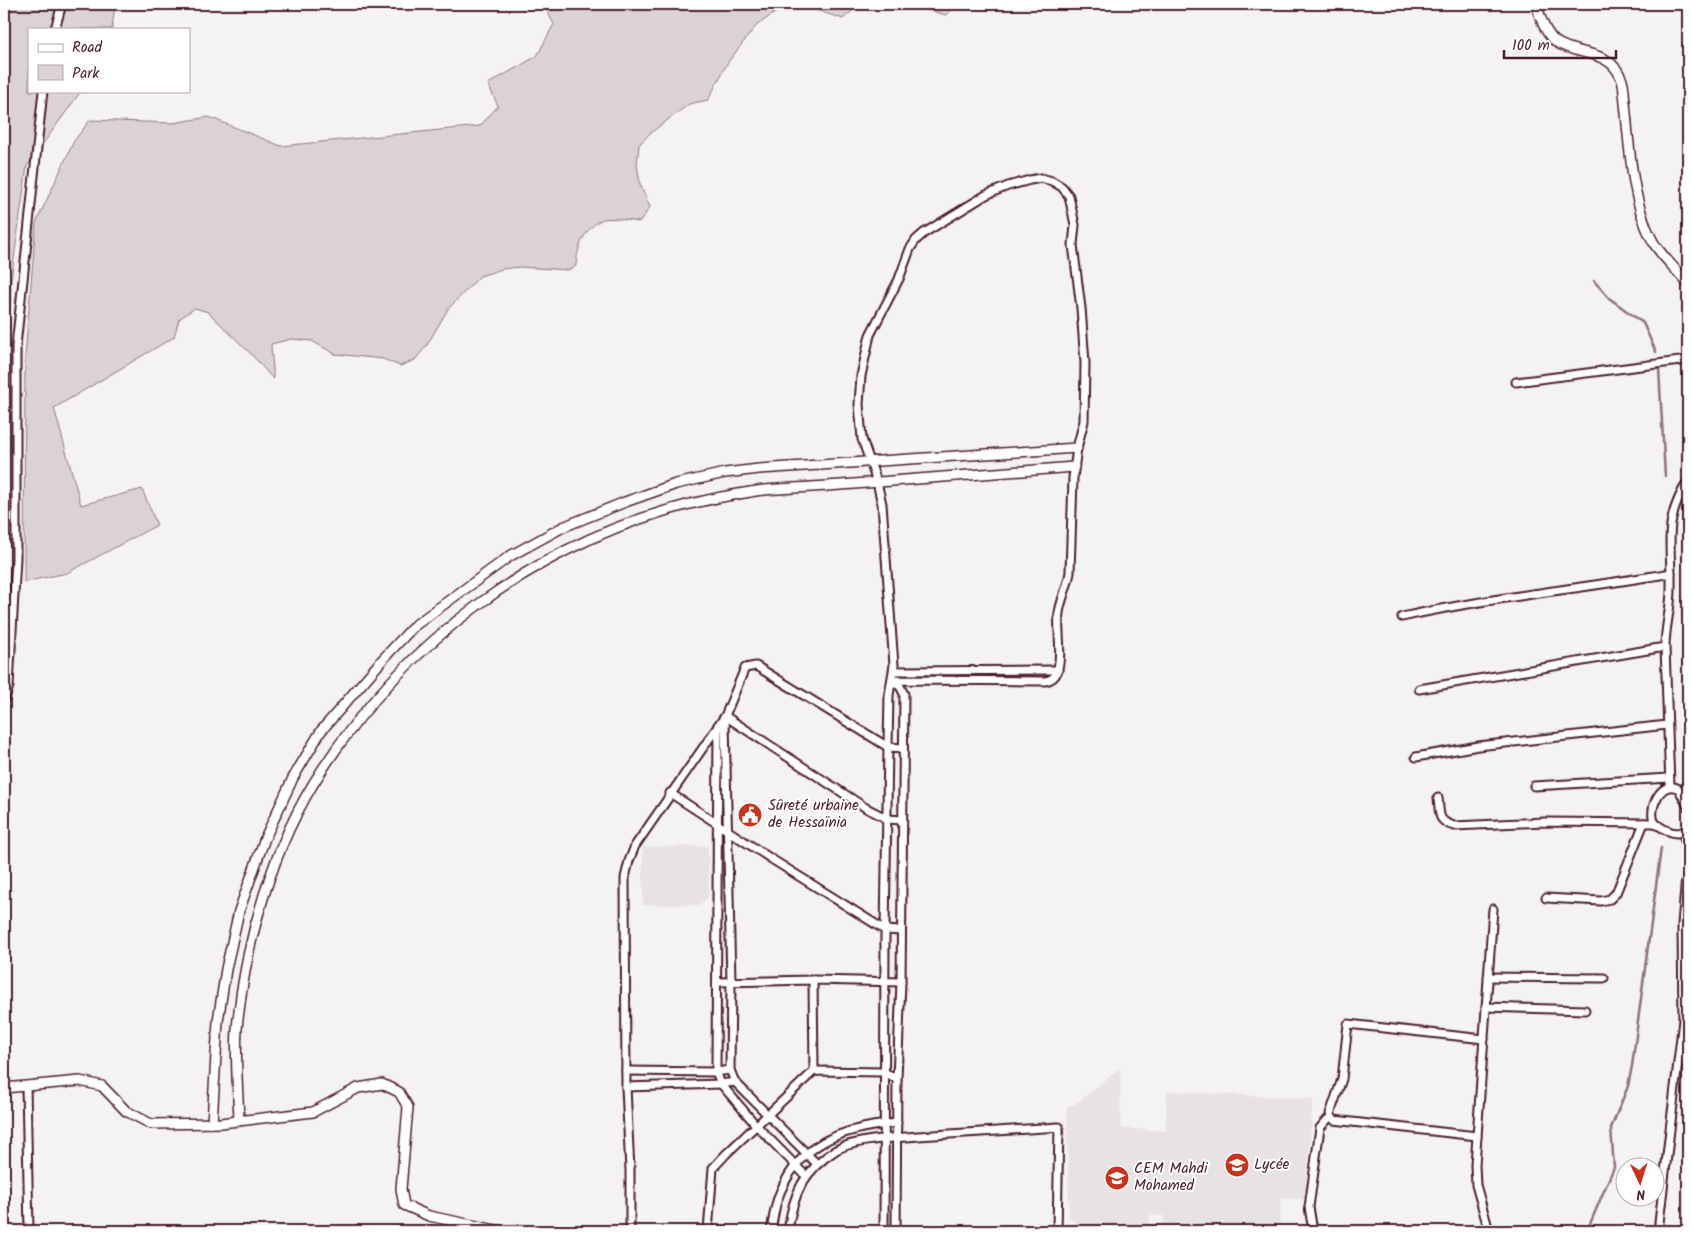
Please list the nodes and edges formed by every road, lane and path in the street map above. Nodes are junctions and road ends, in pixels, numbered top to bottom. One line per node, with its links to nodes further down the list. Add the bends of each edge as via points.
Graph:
1 (62, 4): 3 (street)
2 (1536, 4): 5 (street, via 1544,27 1555,41 1575,50 1599,55 1621,74 1634,179 1646,227 1656,245)
3 (55, 28)
4 (43, 92): 22 (street, via 16,346 16,558 8,686)
5 (1688, 283)
6 (1688, 360): 7 (street)
7 (1516, 382)
8 (1077, 448): 9 (street); 9 (street, via 1084,421 1085,390 1082,317 1072,245 1075,225 1066,191 1041,178 1008,186 981,198 924,234 910,249 896,286 870,335 863,362 860,418); 10 (street)
9 (869, 462): 12 (street); 70 (street, via 725,473 676,484 625,502 563,527 510,556 414,626 321,731 293,778 265,838 239,911 226,969 215,1050)
10 (1074, 468): 12 (street); 17 (street, via 1070,572 1059,616)
11 (1688, 481): 13 (street, via 1670,524)
12 (876, 482): 18 (street, via 882,513); 69 (street, via 752,491 639,518 583,542 490,595 394,677 353,725 320,772 270,875 251,948 237,1032)
13 (1671, 573): 14 (street, via 1496,598); 15 (street)
14 (1402, 617)
15 (1665, 647): 21 (street); 25 (street)
16 (967, 670): 17 (street); 18 (street); 20 (street)
17 (1058, 670): 20 (street, via 1048,681)
18 (894, 671): 19 (street)
19 (892, 681): 20 (street); 26 (street); 27 (street, via 903,691)
20 (966, 681)
21 (1419, 689)
22 (4, 702)
23 (725, 716): 24 (street); 26 (street, via 744,668 756,666); 34 (street)
24 (722, 725): 31 (street); 38 (street); 40 (street)
25 (1667, 725): 28 (street, via 1478,746); 29 (street)
26 (888, 746): 27 (street); 34 (street)
27 (903, 748): 35 (street)
28 (1416, 757)
29 (1669, 782): 30 (street); 33 (street, via 1678,789); 37 (street, via 1652,811)
30 (1534, 786)
31 (670, 793): 38 (street); 57 (street, via 635,846 626,878)
32 (1438, 798): 36 (street, via 1440,818 1445,824 1454,826 1545,822)
33 (1688, 807)
34 (888, 819): 35 (street); 43 (street)
35 (902, 820): 44 (street)
36 (1644, 823): 37 (street); 41 (street, via 1616,893 1610,899)
37 (1655, 823): 39 (street, via 1675,833)
38 (718, 824): 40 (street); 50 (street)
39 (1686, 830): 45 (street, via 1688,851 1682,925)
40 (728, 831): 43 (street); 51 (street)
41 (1546, 898)
42 (1493, 910): 46 (street)
43 (885, 930): 44 (street); 49 (street)
44 (901, 931): 52 (street)
45 (1686, 968): 92 (street, via 1681,1044)
46 (1488, 977): 47 (street); 53 (street)
47 (1604, 978)
48 (813, 980): 49 (street); 51 (street); 58 (street)
49 (885, 980): 52 (street); 60 (street)
50 (717, 982): 51 (street); 59 (street)
51 (731, 982): 56 (street)
52 (901, 982): 61 (street)
53 (1486, 1007): 54 (street); 55 (street)
54 (1585, 1010)
55 (1484, 1039): 74 (street); 74 (street, via 1348,1024 1342,1079 1330,1114 1334,1120)
56 (730, 1070): 59 (street); 62 (street)
57 (626, 1071): 59 (street); 65 (street)
58 (814, 1071): 60 (street); 67 (street)
59 (716, 1072): 63 (street)
60 (884, 1072): 61 (street); 72 (street)
61 (897, 1079): 71 (street)
62 (735, 1082): 63 (street); 67 (street)
63 (721, 1084): 65 (street); 73 (street)
64 (26, 1086): 66 (street); 70 (street, via 80,1081 102,1086 126,1111 151,1124); 81 (street)
65 (626, 1087): 83 (street)
66 (4, 1088)
67 (768, 1114): 73 (street); 77 (street)
68 (1327, 1120): 90 (street, via 1320,1128 1310,1207)
69 (239, 1121): 70 (street); 82 (street, via 314,1112 358,1088 382,1084 399,1092 408,1107 401,1188 404,1205 429,1216)
70 (212, 1123)
71 (897, 1123): 72 (street); 75 (street)
72 (884, 1124): 76 (street); 77 (street, via 833,1136)
73 (756, 1126): 79 (street); 84 (street, via 713,1168)
74 (1477, 1136): 91 (street, via 1476,1185)
75 (896, 1138): 76 (street); 88 (street); 89 (street, via 1059,1127)
76 (884, 1139): 78 (street, via 838,1149); 87 (street)
77 (806, 1153): 78 (street); 79 (street)
78 (817, 1164): 80 (street)
79 (795, 1165): 80 (street); 85 (street, via 776,1202)
80 (806, 1176): 86 (street, via 791,1209)
81 (29, 1231)
82 (501, 1231)
83 (630, 1231)
84 (708, 1231)
85 (771, 1231)
86 (788, 1231)
87 (884, 1231)
88 (896, 1231)
89 (1057, 1231)
90 (1313, 1231)
91 (1489, 1231)
92 (1658, 1231)

